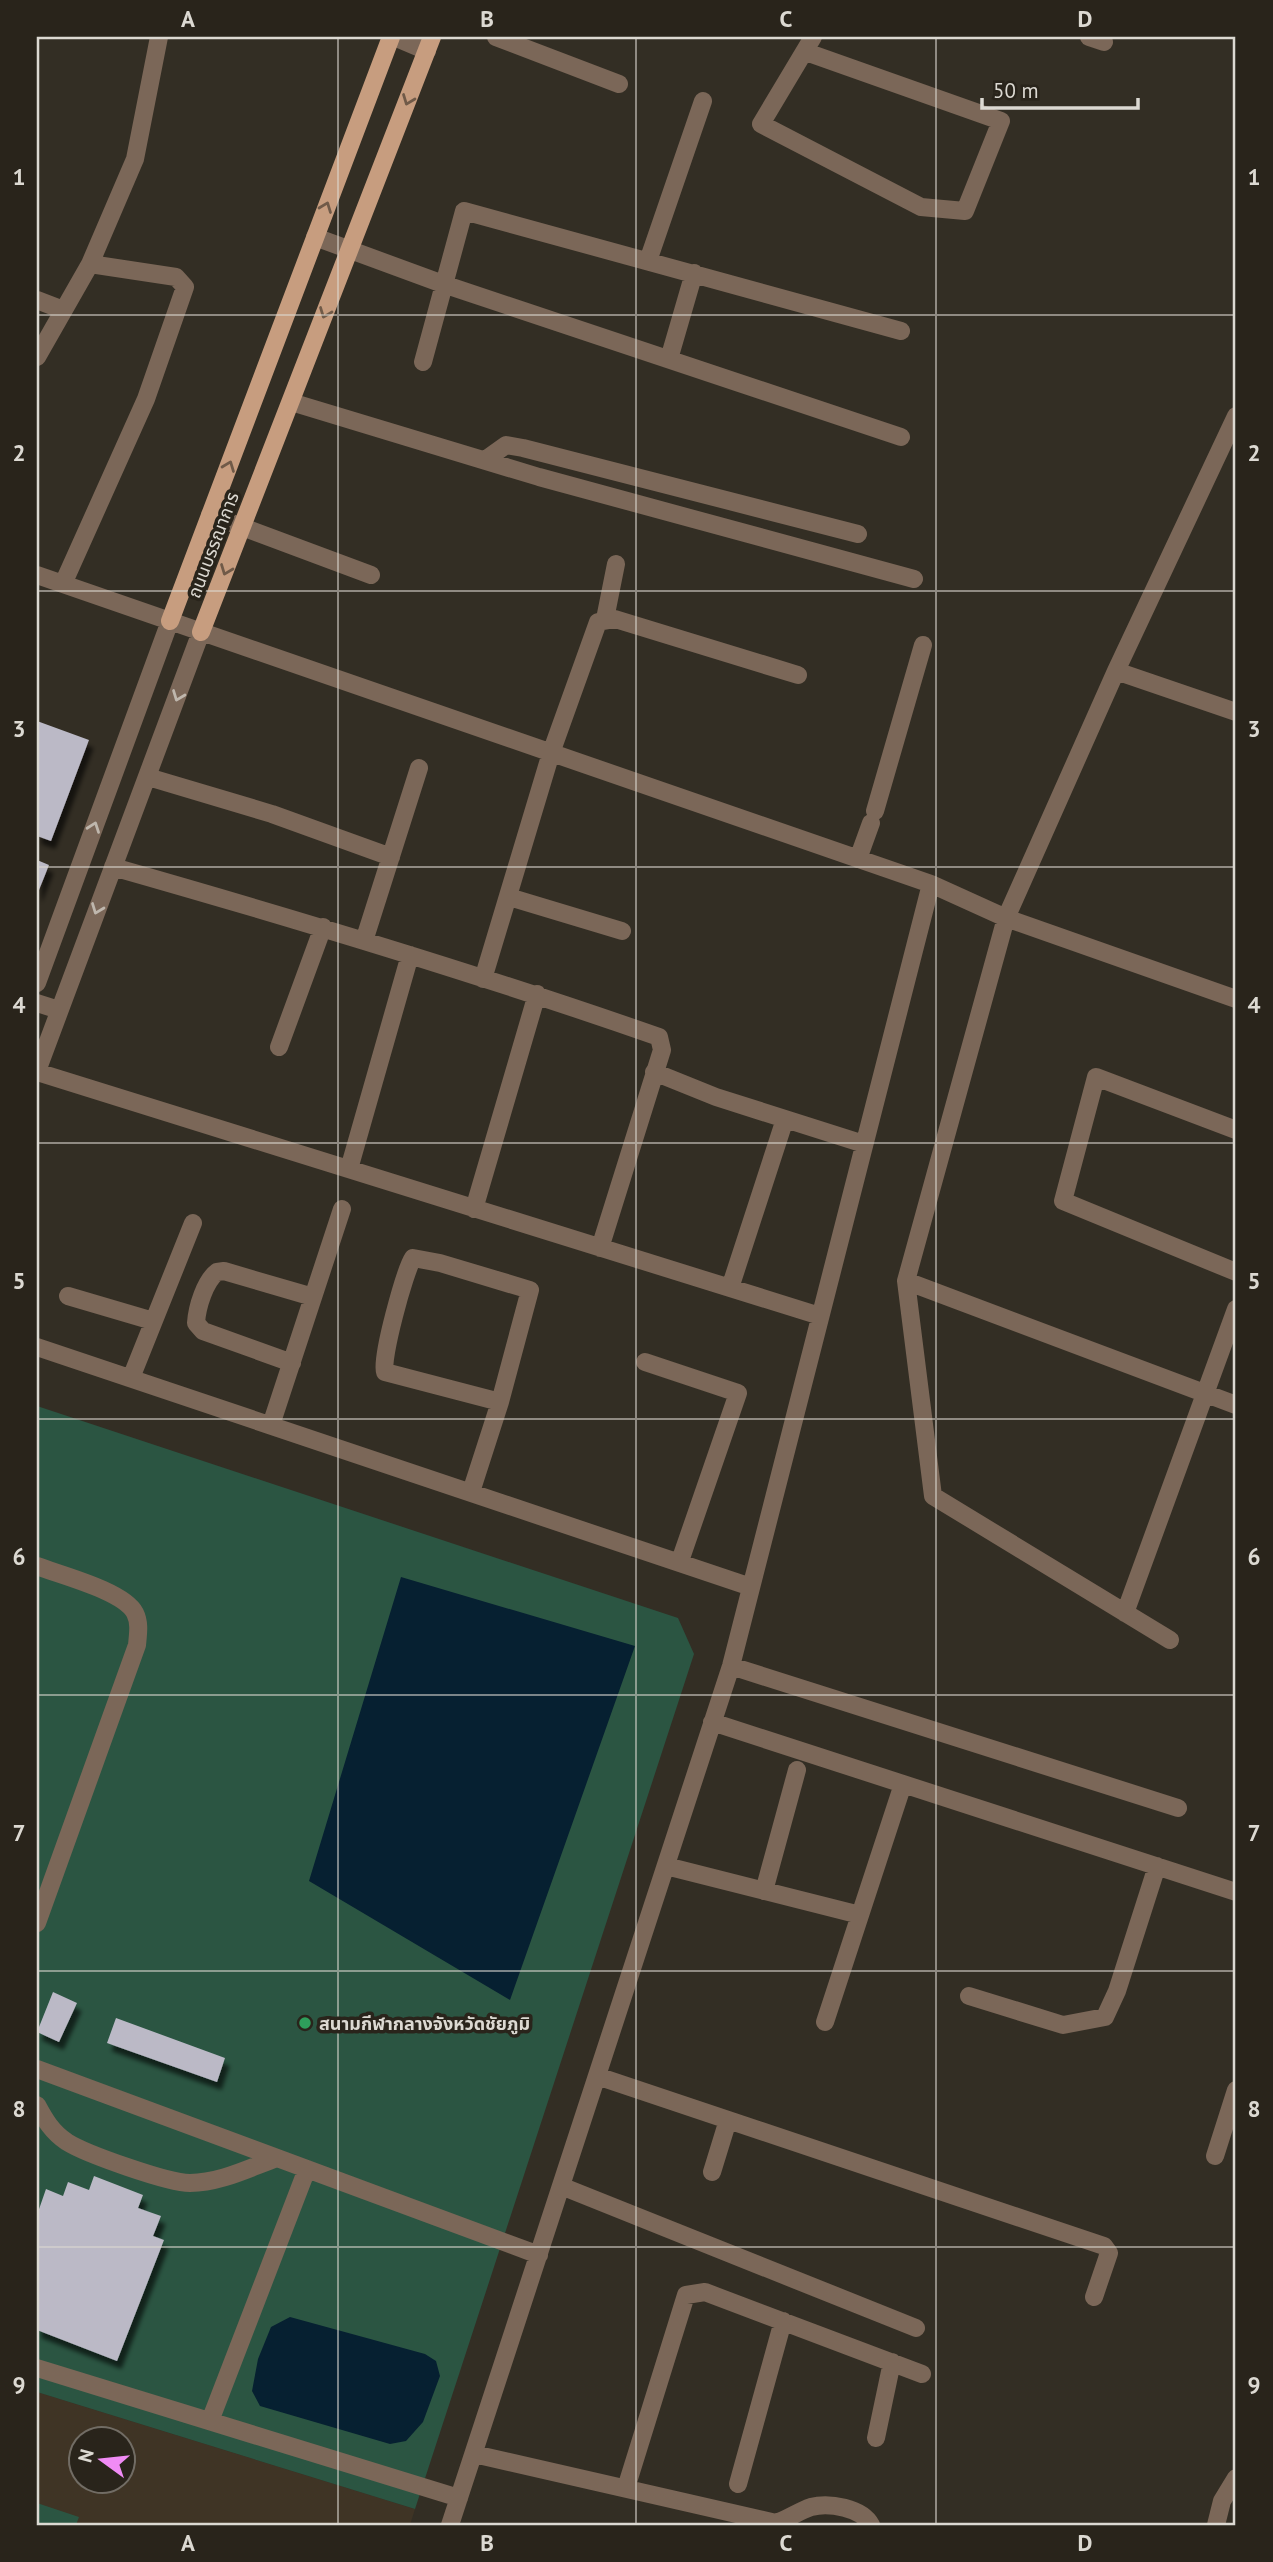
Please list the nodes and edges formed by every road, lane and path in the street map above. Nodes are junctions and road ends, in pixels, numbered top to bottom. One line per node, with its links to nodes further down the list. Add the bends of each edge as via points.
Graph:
1 (159, 37): 11 (street, via 135,159)
2 (393, 37): 4 (street); 8 (main road, ถนนบรรณาการ, one-way to 2)
3 (496, 37): 6 (street)
4 (429, 44): 9 (main road, ถนนบรรณาการ, one-way to 9)
5 (810, 44): 5 (street, via 1001,121 965,211 921,207 761,124)
6 (620, 84)
7 (704, 101): 10 (street)
8 (315, 237): 9 (street); 24 (main road, ถนนบรรณาการ, one-way to 8)
9 (349, 251): 13 (street); 20 (main road, ถนนบรรณาการ, one-way to 20)
10 (648, 261): 12 (street); 13 (street, via 464,211)
11 (90, 264): 15 (street); 31 (street, via 176,277 185,287 146,399)
12 (694, 273): 16 (street); 18 (street)
13 (443, 285): 18 (street); 19 (street)
14 (37, 300): 15 (street)
15 (63, 310): 17 (street)
16 (901, 331)
17 (37, 357)
18 (669, 359): 22 (street)
19 (423, 362)
20 (291, 402): 23 (street); 25 (main road, ถนนบรรณาการ)
21 (1236, 416): 36 (street)
22 (901, 437)
23 (485, 460): 26 (street, via 506,445 523,448); 30 (street)
24 (210, 515): 25 (street); 33 (main road, ถนนบรรณาการ)
25 (243, 527): 29 (street); 34 (main road, ถนนบรรณาการ, one-way to 34)
26 (858, 534)
27 (617, 564): 32 (street)
28 (37, 575): 31 (street)
29 (371, 575)
30 (915, 579)
31 (63, 584): 33 (street)
32 (605, 619): 37 (street); 39 (street, via 594,631)
33 (170, 621): 34 (street); 53 (street, ถนนบรรณาการ, one-way to 33)
34 (201, 632): 39 (street); 41 (street, ถนนบรรณาการ, one-way to 41)
35 (923, 646): 43 (street)
36 (1116, 671): 38 (street); 47 (street)
37 (799, 676)
38 (1236, 712)
39 (551, 753): 43 (street); 46 (street)
40 (419, 768): 42 (street)
41 (148, 776): 42 (street); 44 (street, ถนนบรรณาการ)
42 (391, 857): 50 (street)
43 (858, 859): 45 (street)
44 (113, 867): 48 (street); 57 (street, ถนนบรรณาการ, one-way to 57)
45 (930, 884): 47 (street); 63 (street)
46 (509, 897): 49 (street); 52 (street)
47 (1006, 918): 55 (street); 70 (street)
48 (323, 927): 50 (street); 58 (street)
49 (622, 931)
50 (364, 941): 51 (street)
51 (410, 955): 52 (street); 64 (street)
52 (483, 979): 54 (street)
53 (37, 983)
54 (537, 994): 60 (street, via 659,1037 662,1050); 66 (street)
55 (1236, 999)
56 (37, 1003): 57 (street)
57 (59, 1010): 59 (street, ถนนบรรณาการ)
58 (279, 1047)
59 (37, 1071): 64 (street)
60 (654, 1072): 61 (street); 68 (street)
61 (785, 1119): 63 (street); 71 (street)
62 (1236, 1130): 69 (street, via 1096,1077 1063,1201)
63 (864, 1144): 75 (street)
64 (349, 1170): 66 (street)
65 (342, 1209): 73 (street)
66 (474, 1209): 68 (street)
67 (193, 1223): 76 (street)
68 (600, 1248): 71 (street)
69 (1236, 1272)
70 (906, 1281): 81 (street); 89 (street, via 933,1496)
71 (730, 1289): 75 (street)
72 (68, 1296): 76 (street)
73 (313, 1297): 79 (street); 79 (street, via 225,1271 211,1276 200,1306 196,1323 203,1331)
74 (1236, 1309): 81 (street)
75 (820, 1316): 88 (street)
76 (153, 1321): 80 (street)
77 (37, 1347): 80 (street)
78 (645, 1362): 86 (street, via 738,1393)
79 (292, 1363): 84 (street)
80 (131, 1378): 84 (street)
81 (1204, 1394): 83 (street); 89 (street)
82 (500, 1402): 82 (street, via 385,1372 387,1347 413,1258 530,1290); 85 (street)
83 (1236, 1405)
84 (271, 1425): 85 (street)
85 (471, 1492): 86 (street)
86 (680, 1561): 88 (street)
87 (37, 1566): 101 (street, via 116,1596 134,1611 139,1627 137,1645)
88 (751, 1587): 91 (street)
89 (1125, 1613): 90 (street)
90 (1170, 1640)
91 (731, 1666): 92 (street); 95 (street)
92 (712, 1722): 94 (street); 97 (street)
93 (797, 1770): 98 (street)
94 (903, 1784): 96 (street); 100 (street)
95 (1178, 1808)
96 (1157, 1866): 99 (street); 102 (street, via 1105,2017 1063,2025)
97 (666, 1867): 98 (street); 105 (street)
98 (764, 1891): 100 (street)
99 (1236, 1892)
100 (860, 1914): 103 (street)
101 (37, 1923)
102 (968, 1996)
103 (825, 2022)
104 (37, 2069): 110 (street)
105 (597, 2076): 108 (street); 113 (street)
106 (1236, 2090): 109 (street)
107 (37, 2105): 110 (street, via 50,2128 69,2143 168,2180 215,2181)
108 (728, 2120): 112 (street); 115 (street, via 1104,2246 1109,2253)
109 (1215, 2156)
110 (277, 2158): 111 (street)
111 (307, 2169): 114 (street); 121 (street)
112 (712, 2172)
113 (561, 2186): 114 (street); 117 (street)
114 (539, 2255): 123 (street)
115 (1094, 2297)
116 (783, 2321): 118 (street); 125 (street); 126 (street, via 705,2292 686,2295)
117 (916, 2328)
118 (892, 2362): 120 (street); 122 (street)
119 (37, 2368): 121 (street)
120 (922, 2374)
121 (210, 2421): 127 (street)
122 (876, 2438)
123 (474, 2454): 126 (street); 127 (street)
124 (1236, 2478): 130 (street, via 1222,2501)
125 (738, 2484)
126 (625, 2488): 129 (street, via 776,2523 810,2507 840,2506 868,2519)
127 (459, 2498): 128 (street)
128 (450, 2525)
129 (871, 2525)
130 (1216, 2525)

